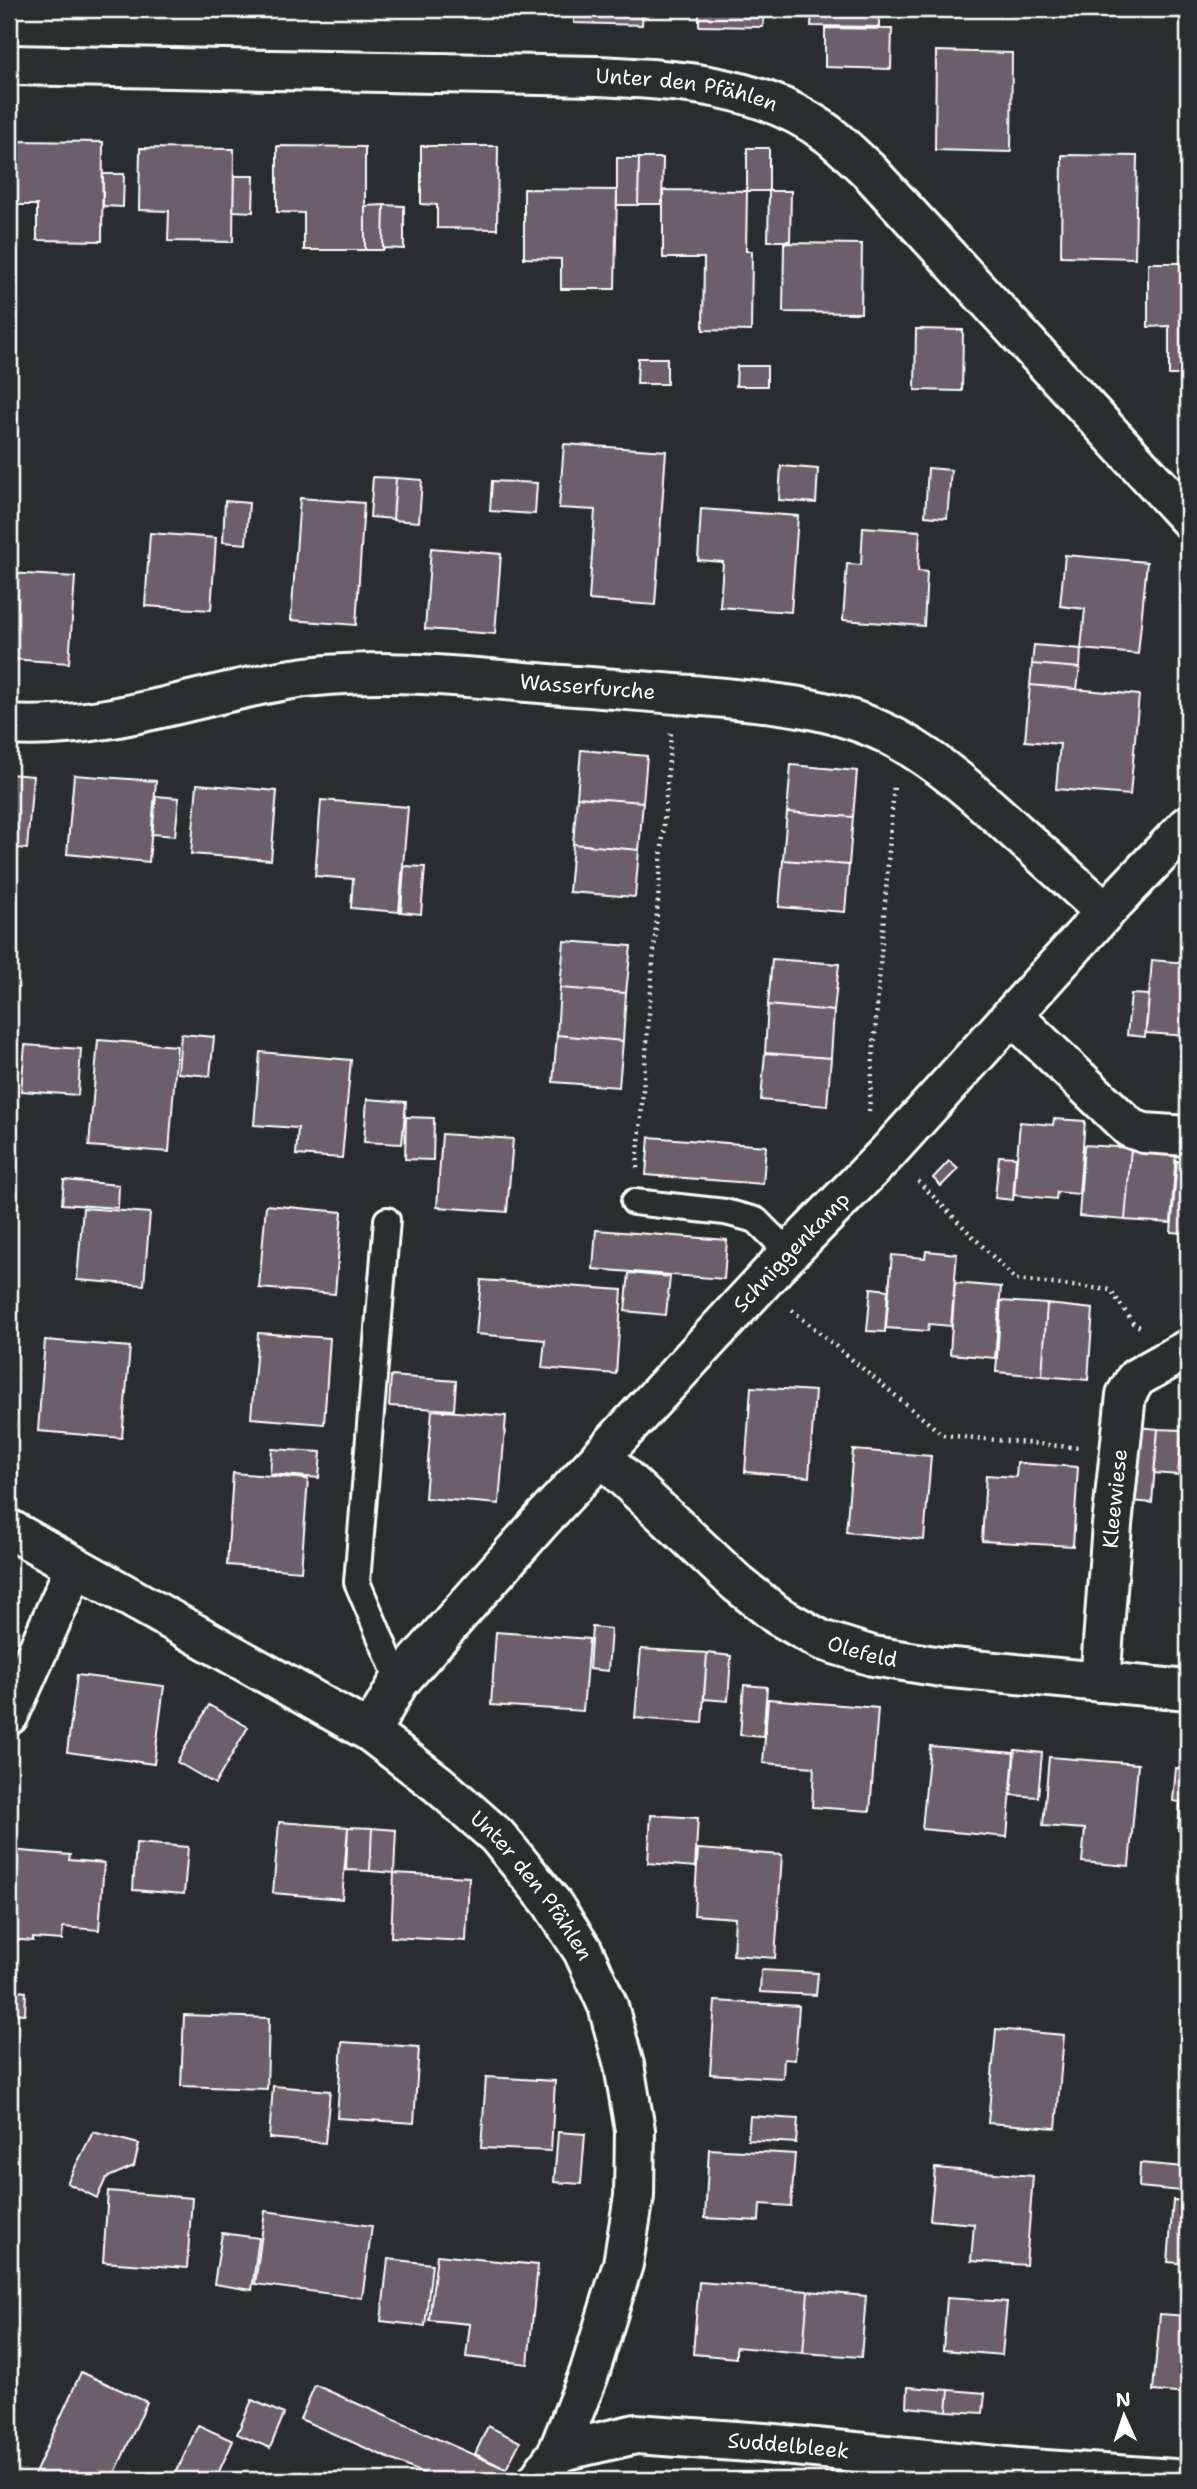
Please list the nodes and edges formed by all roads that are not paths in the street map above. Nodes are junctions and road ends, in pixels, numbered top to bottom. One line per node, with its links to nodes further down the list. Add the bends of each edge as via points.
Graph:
1 (9, 65): 2 (street, Unter den Pfählen, via 670,79 760,97 828,134 868,170)
2 (1188, 518)
3 (9, 725): 5 (street, Wasserfurche, via 44,727 95,721 286,680 343,674 402,674 800,707 861,723 898,740 964,785)
4 (1188, 825): 5 (street, Schniggenkamp)
5 (1105, 912): 6 (street, Schniggenkamp)
6 (1012, 1015): 7 (street, via 1130,1128); 10 (street, Schniggenkamp)
7 (1188, 1136)
8 (634, 1202): 10 (lane, via 756,1220)
9 (387, 1220): 15 (lane, via 357,1582)
10 (789, 1253): 12 (street, Schniggenkamp)
11 (1188, 1350): 16 (street, Kleewiese, via 1136,1378 1126,1395)
12 (601, 1456): 15 (street, Schniggenkamp); 16 (street, Olefeld, via 738,1584 777,1615 821,1640 873,1656 941,1667)
13 (9, 1529): 14 (street, Unter den Pfählen)
14 (75, 1567): 18 (street); 19 (street, Unter den Pfählen)
15 (399, 1682): 19 (street, Schniggenkamp)
16 (1100, 1682): 17 (street, Olefeld)
17 (1188, 1690)
18 (9, 1715)
19 (370, 1732): 20 (street, Unter den Pfählen, via 497,1836 551,1902 588,1962 608,2006 624,2065 635,2130 634,2196 623,2264 589,2374)
20 (548, 2466): 21 (street, Suddelbleek, via 636,2434)
21 (1188, 2480)

